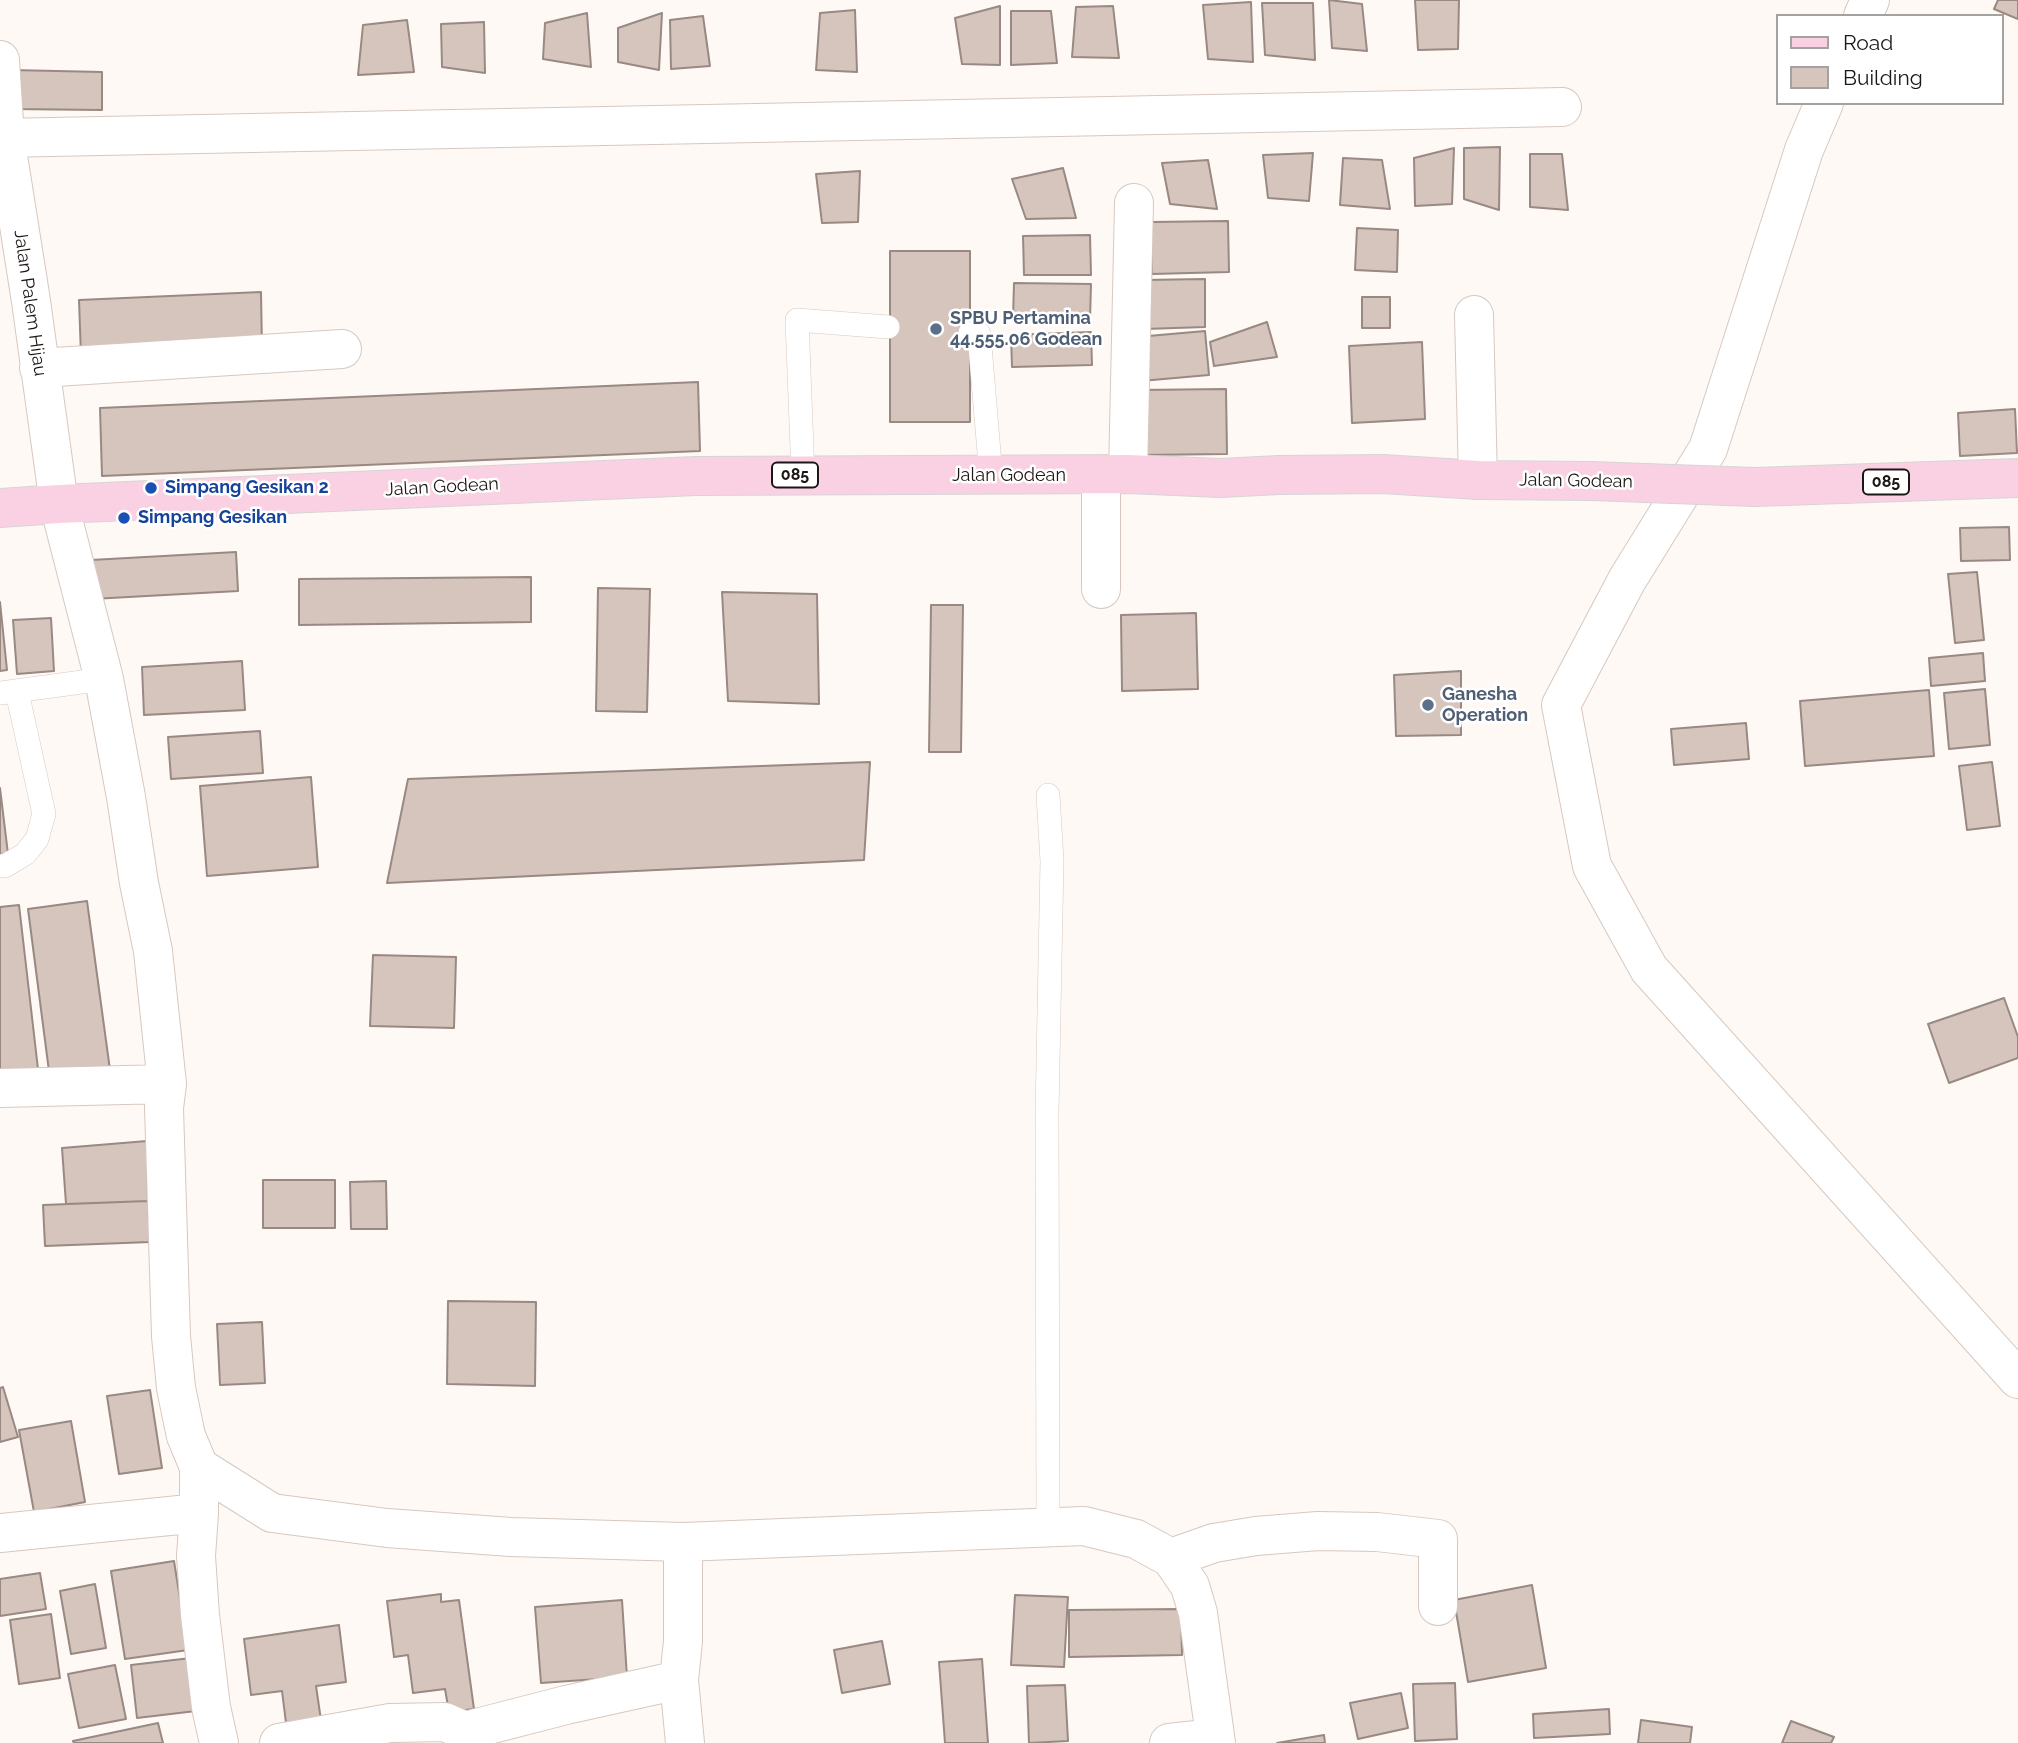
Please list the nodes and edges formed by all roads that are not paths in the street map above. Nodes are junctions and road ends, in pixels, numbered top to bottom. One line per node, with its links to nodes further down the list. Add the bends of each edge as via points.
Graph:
1 (0, 60): 4 (street, Jalan Palem Hijau)
2 (1823, 105): 25 (street, via 1804,150 1708,449 1627,580 1561,705 1592,866 1648,969)
3 (1562, 107): 4 (street)
4 (3, 137): 10 (street, Jalan Palem Hijau)
5 (1134, 203): 12 (street)
6 (1474, 315): 15 (street)
7 (888, 327): 11 (lane, via 797,320)
8 (970, 333): 13 (lane, via 979,334)
9 (342, 349): 10 (street)
10 (39, 369): 16 (street, Jalan Palem Hijau)
11 (803, 475): 13 (main road, Jalan Godean / 085); 16 (main road, Jalan Godean / 085)
12 (1114, 475): 13 (main road, Jalan Godean / 085); 15 (main road, Jalan Godean / 085, via 1383,474); 18 (street)
13 (992, 476)
14 (2018, 478): 15 (main road, Jalan Godean / 085, bridge, via 1755,487)
15 (1478, 480)
16 (59, 504): 17 (main road, Jalan Godean / 085); 19 (street, Jalan Palem Hijau)
17 (0, 508)
18 (1101, 589)
19 (104, 679): 20 (lane); 23 (street, Jalan Palem Hijau, via 153,951)
20 (8, 692): 22 (lane, via 44,814 37,839 25,854)
21 (1048, 796): 28 (lane, via 1052,861)
22 (0, 866)
23 (167, 1084): 24 (street); 26 (street, Jalan Palem Hijau, via 171,1336 186,1436)
24 (0, 1088)
25 (2018, 1380)
26 (199, 1467): 27 (street); 30 (street, via 272,1513 511,1537)
27 (199, 1513): 29 (street); 36 (street, via 200,1615)
28 (1048, 1528): 30 (street); 31 (street, via 1084,1526 1136,1539)
29 (0, 1533)
30 (682, 1542): 33 (street)
31 (1171, 1558): 32 (street, via 1213,1543 1318,1531 1438,1539); 35 (street, via 1190,1586 1198,1613)
32 (1438, 1606)
33 (680, 1680): 34 (street, via 566,1705); 38 (street)
34 (467, 1737): 37 (street, via 445,1722 390,1723)
35 (1215, 1741): 39 (street)
36 (219, 1743)
37 (279, 1743)
38 (685, 1743)
39 (1170, 1743)

